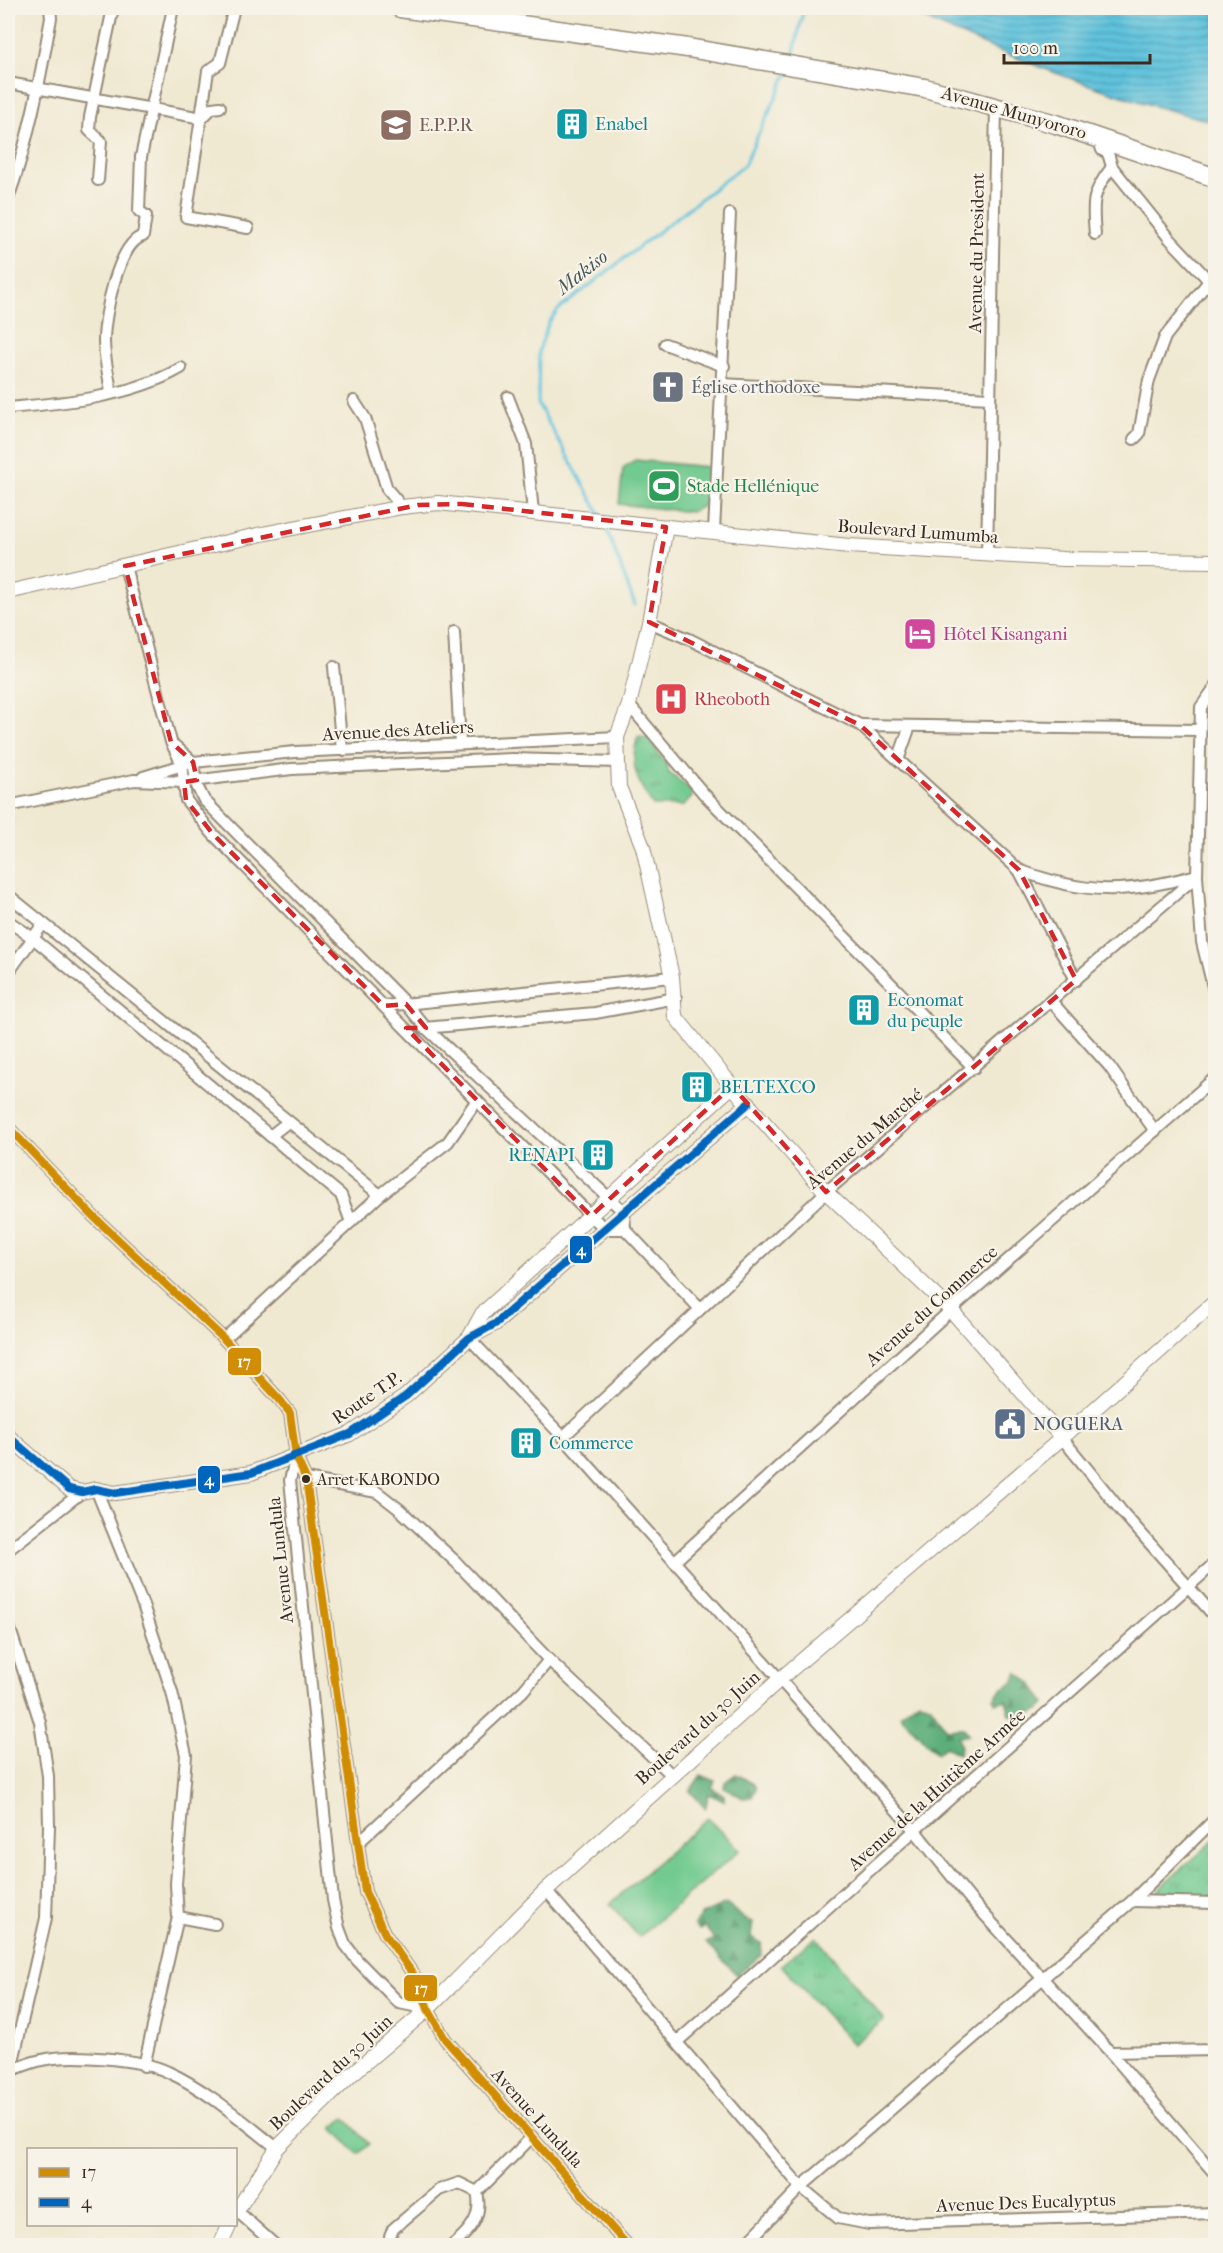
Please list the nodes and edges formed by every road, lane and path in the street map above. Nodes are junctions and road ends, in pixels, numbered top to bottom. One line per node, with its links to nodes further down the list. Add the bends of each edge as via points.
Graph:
1 (50, 8): 7 (street)
2 (113, 8): 8 (street)
3 (173, 8): 11 (street)
4 (234, 8): 12 (street, via 220,63 208,70)
5 (400, 8): 10 (highway, Avenue Munyororo, via 807,68 925,88)
6 (8, 83): 7 (street)
7 (38, 89): 8 (street); 17 (street)
8 (96, 97): 11 (street); 16 (street, via 89,130 101,141)
9 (220, 107): 12 (street, via 212,108)
10 (996, 108): 13 (highway, Avenue Munyororo); 28 (street, Avenue du President)
11 (153, 109): 12 (street); 26 (street, via 141,157 139,211 146,216 143,236 135,238 122,256 104,340)
12 (202, 118): 19 (street, via 186,217)
13 (1098, 137): 14 (street); 15 (highway, Avenue Munyororo)
14 (1112, 166): 20 (street, via 1097,185 1093,209); 21 (street)
15 (1215, 178)
16 (98, 180)
17 (8, 199)
18 (730, 214): 23 (street)
19 (248, 228)
20 (1095, 234)
21 (1212, 285): 31 (street, via 1165,337 1149,380 1139,434)
22 (665, 344): 23 (street)
23 (724, 366): 25 (street)
24 (181, 368): 26 (street, via 155,383)
25 (721, 384): 28 (street); 35 (street)
26 (111, 392): 30 (street, via 57,404)
27 (508, 398): 33 (street, via 526,444)
28 (990, 398): 36 (street, Avenue du President)
29 (354, 401): 32 (street, via 365,418 387,489)
30 (8, 408)
31 (1134, 439)
32 (402, 507): 33 (street, Boulevard Lumumba, via 462,504); 38 (street, Boulevard Lumumba)
33 (533, 512): 34 (street, Boulevard Lumumba)
34 (666, 527): 35 (street, Boulevard Lumumba); 40 (street)
35 (714, 531): 36 (street, Boulevard Lumumba, via 849,546)
36 (987, 555): 37 (street, Boulevard Lumumba)
37 (1215, 561)
38 (125, 566): 39 (street, Boulevard Lumumba); 53 (street, via 171,742)
39 (8, 592)
40 (649, 622): 44 (street); 45 (street)
41 (454, 632): 49 (street)
42 (334, 667): 50 (street)
43 (1215, 686): 47 (street, via 1201,707)
44 (629, 705): 48 (street); 74 (street, via 704,794)
45 (860, 725): 46 (street); 51 (street)
46 (910, 726): 47 (street); 51 (street)
47 (1199, 730): 59 (street)
48 (617, 737): 49 (street, Avenue des Ateliers); 52 (street)
49 (460, 744): 50 (street, Avenue des Ateliers)
50 (342, 750): 53 (street, Avenue des Ateliers)
51 (898, 760): 58 (street)
52 (619, 762): 55 (street, via 512,759 326,767); 65 (street, via 619,787 643,847)
53 (188, 763): 54 (street, Avenue des Ateliers); 55 (street); 56 (street)
54 (134, 780): 56 (street); 57 (street)
55 (197, 780): 56 (street); 70 (street, via 204,800)
56 (184, 782): 71 (street, via 186,800 212,833)
57 (8, 806)
58 (1019, 870): 59 (street, via 1079,889 1150,888); 66 (street)
59 (1197, 876): 66 (street, Avenue du Marché); 68 (street, via 1202,942)
60 (8, 895): 62 (street)
61 (8, 921): 63 (street)
62 (43, 924): 63 (street); 79 (street)
63 (33, 938): 64 (street); 82 (street)
64 (8, 973)
65 (672, 977): 67 (street); 70 (street)
66 (1076, 980): 69 (street, Avenue du Marché)
67 (676, 998): 73 (street, via 595,1013); 76 (street, via 675,1016)
68 (1215, 999)
69 (1051, 1001): 74 (street, Avenue du Marché); 81 (street, via 1109,1066)
70 (406, 1004): 71 (street); 73 (street)
71 (384, 1006): 72 (street)
72 (406, 1028): 73 (street); 77 (street)
73 (426, 1028): 85 (street)
74 (974, 1068): 83 (street, Avenue du Marché)
75 (1215, 1077): 81 (street, Avenue du Commerce)
76 (732, 1086): 78 (street); 85 (street, Route T.P.)
77 (477, 1100): 84 (street, via 447,1142); 87 (street)
78 (749, 1103): 83 (street); 86 (street, Route T.P.)
79 (288, 1122): 82 (street); 84 (street)
80 (8, 1127): 95 (street, via 93,1216)
81 (1155, 1131): 93 (street, Avenue du Commerce)
82 (270, 1136): 88 (street, via 341,1195)
83 (826, 1192): 92 (street, Avenue du Marché); 93 (street)
84 (380, 1195): 88 (street)
85 (609, 1198): 86 (street); 87 (street, Route T.P.)
86 (624, 1212): 89 (street, Route T.P.); 90 (street)
87 (591, 1216): 89 (street); 94 (street, Route T.P., via 482,1314)
88 (351, 1222): 95 (street)
89 (606, 1229): 90 (street); 94 (street, Route T.P., via 495,1324)
90 (625, 1229): 92 (street)
91 (1215, 1300): 98 (street, Boulevard du 30 Juin)
92 (700, 1309): 97 (street, Avenue du Marché)
93 (951, 1310): 98 (street); 103 (street, Avenue du Commerce)
94 (469, 1338): 97 (street); 99 (street, Route T.P., via 406,1396 350,1434)
95 (224, 1339): 99 (street, via 291,1413)
96 (8, 1436): 101 (street, Route T.P., via 69,1489)
97 (563, 1437): 103 (street)
98 (1062, 1438): 105 (street); 109 (street, Boulevard du 30 Juin)
99 (296, 1457): 100 (street, Avenue Lundula); 101 (street, Route T.P., via 251,1473 183,1485 115,1493); 120 (street, Avenue Lundula, via 290,1480 339,1928 357,1960 399,2003)
100 (306, 1479): 108 (street, via 377,1492 456,1563); 113 (street, Avenue Lundula)
101 (89, 1491): 102 (street); 117 (street, via 143,1605 180,1723 186,1755 181,1846 176,1868)
102 (8, 1550)
103 (674, 1562): 109 (street)
104 (1215, 1562): 105 (street, Avenue de la Huitième Armée)
105 (1188, 1586): 106 (street); 112 (street, Avenue de la Huitième Armée)
106 (1215, 1618)
107 (8, 1623): 125 (street, via 40,1722 50,1827 46,1918)
108 (549, 1660): 110 (street); 113 (street, via 522,1691)
109 (779, 1680): 110 (street, Boulevard du 30 Juin); 112 (street)
110 (673, 1776): 114 (street, Boulevard du 30 Juin)
111 (1215, 1818): 115 (street)
112 (916, 1832): 119 (street); 121 (street, Avenue de la Huitième Armée)
113 (359, 1842): 120 (street, Avenue Lundula, via 371,1910 418,1981)
114 (546, 1890): 120 (street, Boulevard du 30 Juin); 121 (street)
115 (1132, 1901): 116 (street); 119 (street)
116 (1215, 1903)
117 (178, 1917): 118 (street); 124 (street)
118 (215, 1924)
119 (1042, 1978): 123 (street); 129 (street)
120 (428, 2009): 126 (street, Avenue Lundula, via 445,2039); 127 (street, Boulevard du 30 Juin, via 352,2074)
121 (678, 2041): 129 (street)
122 (1215, 2050): 123 (street)
123 (1110, 2052): 128 (street)
124 (144, 2066): 125 (street, via 102,2058 74,2058 42,2060); 127 (street, via 168,2072)
125 (9, 2074)
126 (532, 2137): 130 (street); 139 (street, Avenue Lundula)
127 (277, 2148): 131 (street, Boulevard du 30 Juin)
128 (1215, 2175)
129 (801, 2187): 133 (street, Avenue Des Eucalyptus, via 838,2218 869,2224); 140 (street)
130 (477, 2192): 137 (street, via 459,2183 438,2190 393,2229); 138 (street, via 480,2206 471,2226)
131 (237, 2209)
132 (237, 2212): 136 (street)
133 (1215, 2213)
134 (229, 2226): 135 (street)
135 (220, 2246)
136 (276, 2246)
137 (393, 2246)
138 (452, 2246)
139 (628, 2246)
140 (744, 2246)

